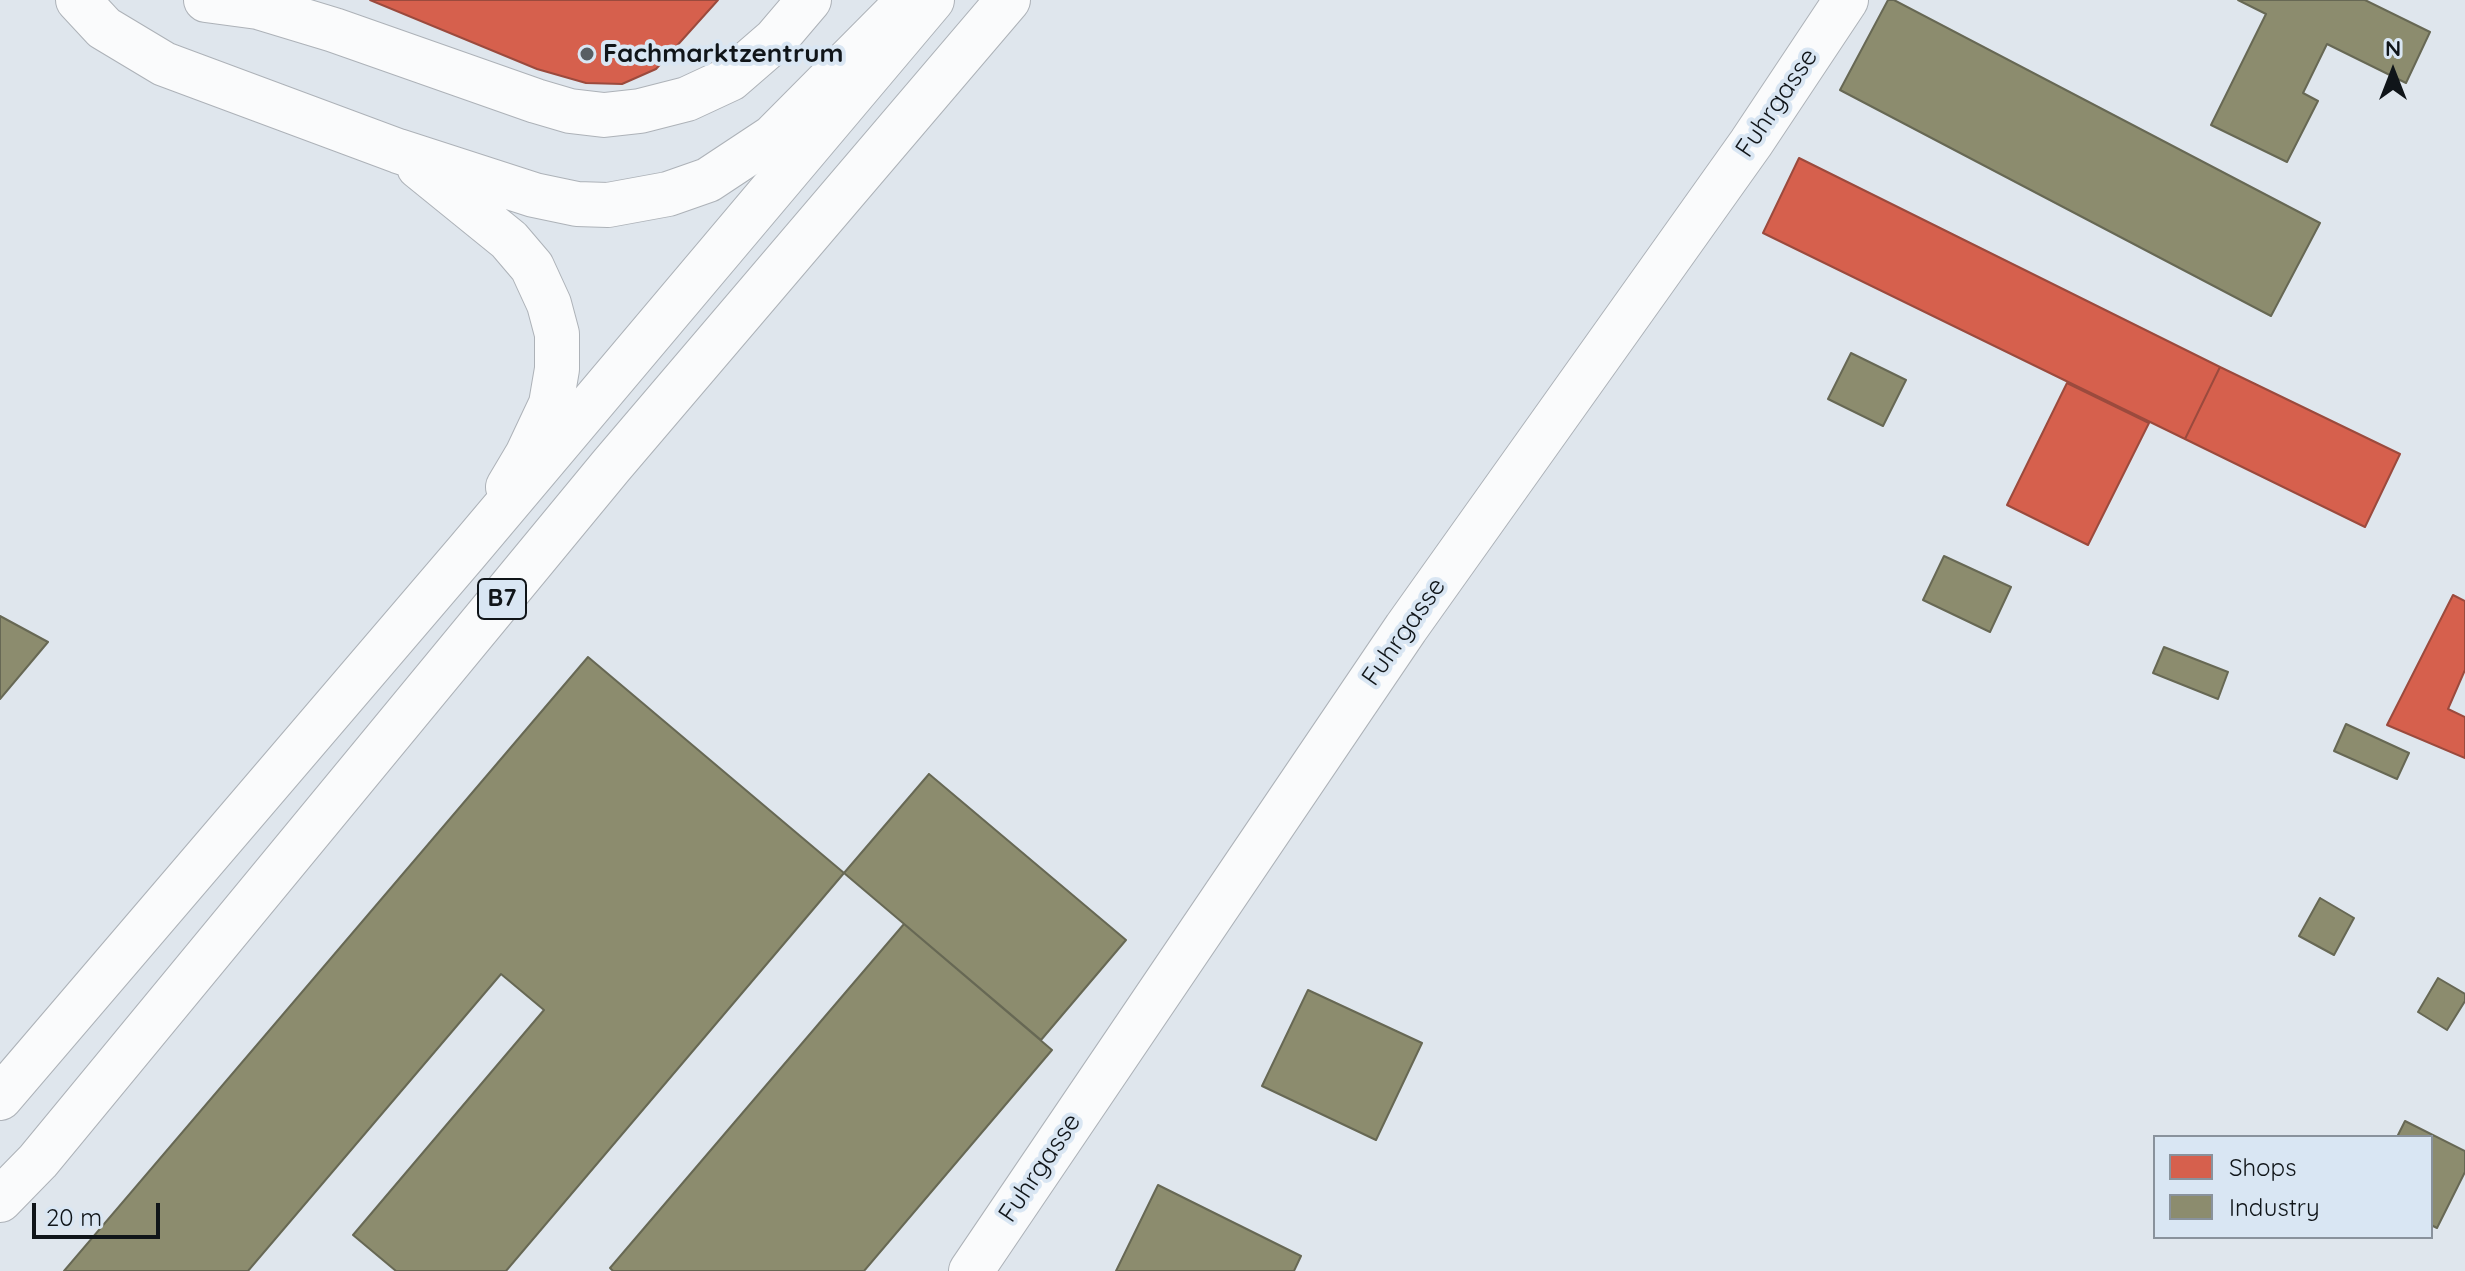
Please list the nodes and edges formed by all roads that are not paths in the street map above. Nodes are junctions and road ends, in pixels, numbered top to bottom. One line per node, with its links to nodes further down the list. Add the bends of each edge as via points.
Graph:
1 (78, 0): 8 (main road, via 104,28 164,64)
2 (206, 0): 3 (main road, via 258,7 570,111 604,115 687,99 730,79 775,40)
3 (809, 0)
4 (909, 0): 8 (main road, via 773,137 708,180 668,194 608,205 577,204)
5 (932, 0): 9 (main road, B7)
6 (1008, 0): 11 (main road, B7, via 611,466 38,1161)
7 (1846, 0): 12 (main road, Fuhrgasse, via 1751,143 1406,628)
8 (398, 151): 9 (main road, via 509,240 532,267 557,334 551,404 527,455)
9 (466, 553): 10 (main road, B7)
10 (0, 1098)
11 (0, 1200)
12 (971, 1271)

